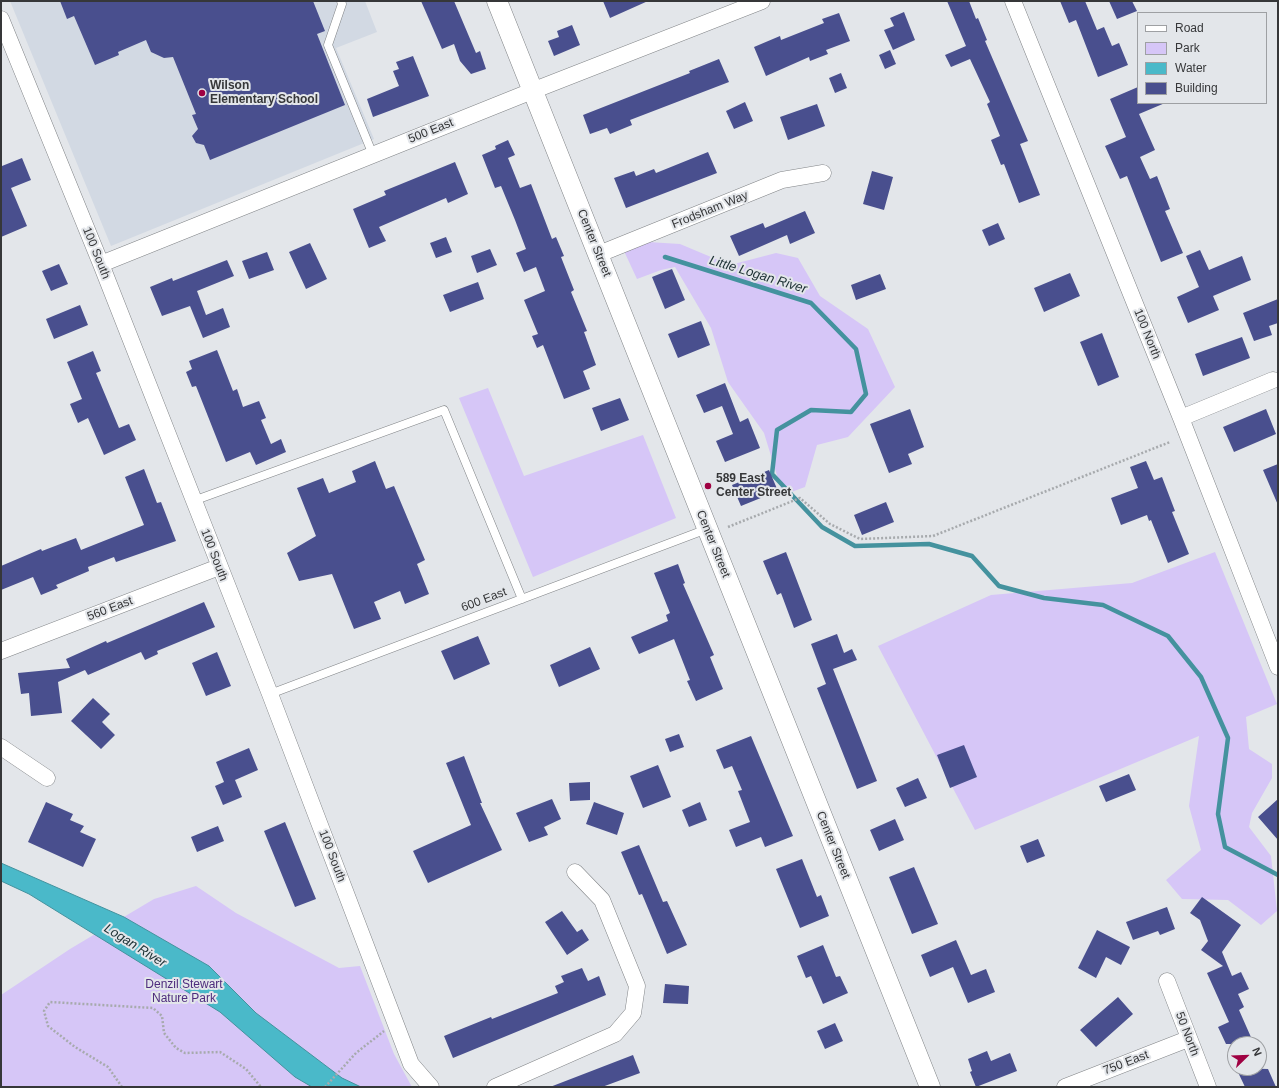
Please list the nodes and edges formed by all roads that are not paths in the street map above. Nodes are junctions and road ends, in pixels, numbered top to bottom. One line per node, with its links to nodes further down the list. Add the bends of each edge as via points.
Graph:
1 (341, 1): 7 (lane, via 328,45)
2 (497, 1): 6 (street, Center Street)
3 (762, 1): 6 (street, 500 East)
4 (1013, 1): 12 (street, 100 North)
5 (1, 19): 10 (street, 100 South)
6 (532, 91): 7 (street, 500 East); 9 (street, Center Street)
7 (373, 155): 10 (street, 500 East)
8 (823, 173): 9 (street, Frodsham Way, via 782,180)
9 (599, 254): 14 (street, Center Street)
10 (101, 264): 13 (street, 100 South)
11 (1273, 380): 12 (street)
12 (1181, 418): 17 (street, 100 North)
13 (193, 501): 15 (street, 100 South); 16 (lane, via 444,410)
14 (707, 530): 16 (lane, 600 East); 28 (street, Center Street)
15 (219, 567): 18 (street, 560 East); 20 (street, 100 South)
16 (522, 599): 20 (lane, 600 East)
17 (1274, 644): 19 (street, 100 North)
18 (1, 651)
19 (1278, 667)
20 (270, 694): 26 (street, 100 South, via 411,1064)
21 (1, 747): 22 (street)
22 (48, 778)
23 (574, 872): 27 (street, via 602,900 637,986 633,1013 615,1034)
24 (1167, 981): 25 (street, 50 North)
25 (1188, 1039): 29 (street, 750 East); 30 (street, 50 North)
26 (431, 1087)
27 (495, 1087)
28 (930, 1087)
29 (1065, 1087)
30 (1208, 1087)

